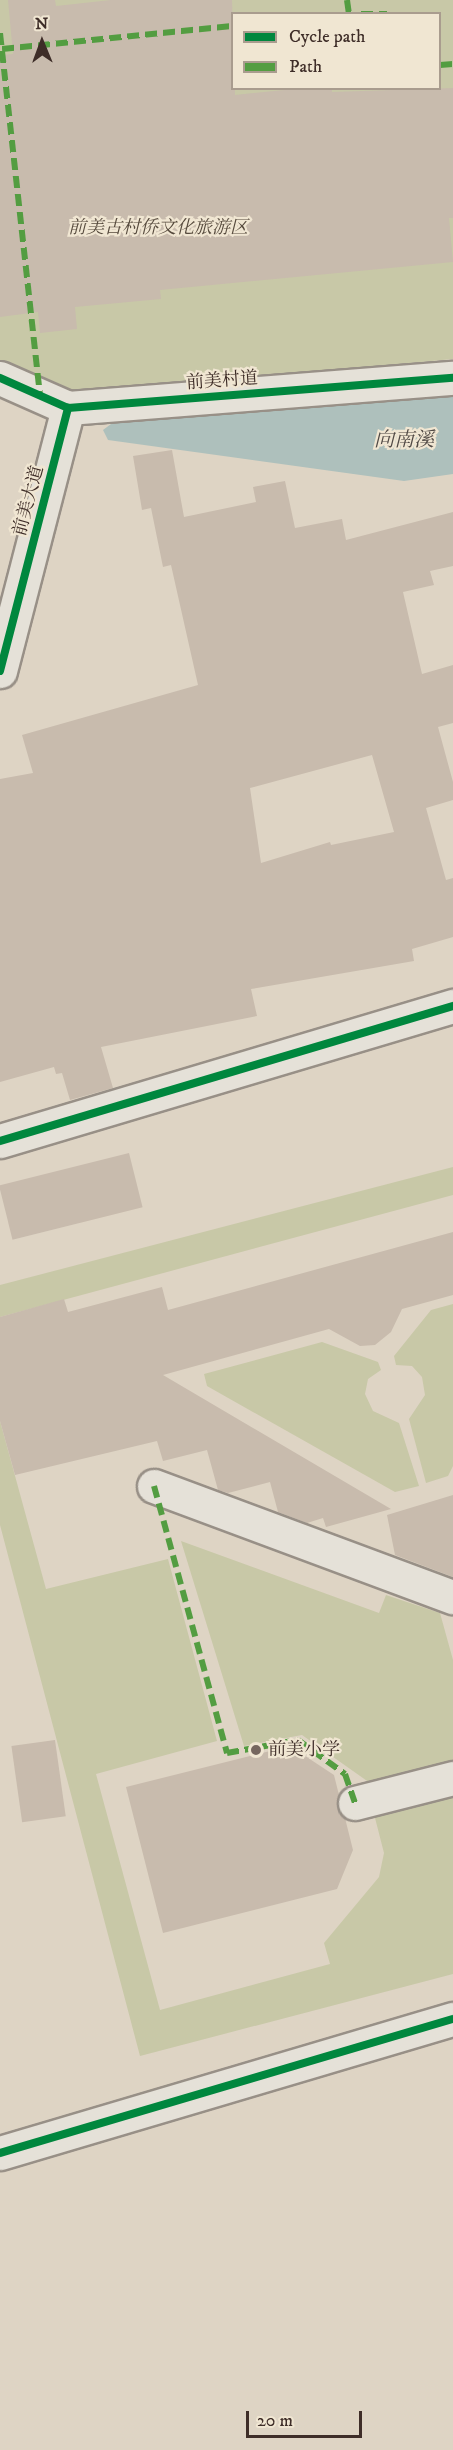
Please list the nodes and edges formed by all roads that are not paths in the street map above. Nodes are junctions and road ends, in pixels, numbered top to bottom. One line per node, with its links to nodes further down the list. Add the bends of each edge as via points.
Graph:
1 (0, 378): 3 (street, 前美村道)
2 (453, 378): 3 (street, 前美村道)
3 (68, 408): 4 (street, 前美大道)
4 (0, 671)
5 (453, 1006): 6 (street)
6 (0, 1141)
7 (154, 1486): 8 (street)
8 (453, 1597)
9 (453, 1778): 10 (street)
10 (355, 1803)
11 (453, 2019): 12 (street)
12 (0, 2153)

